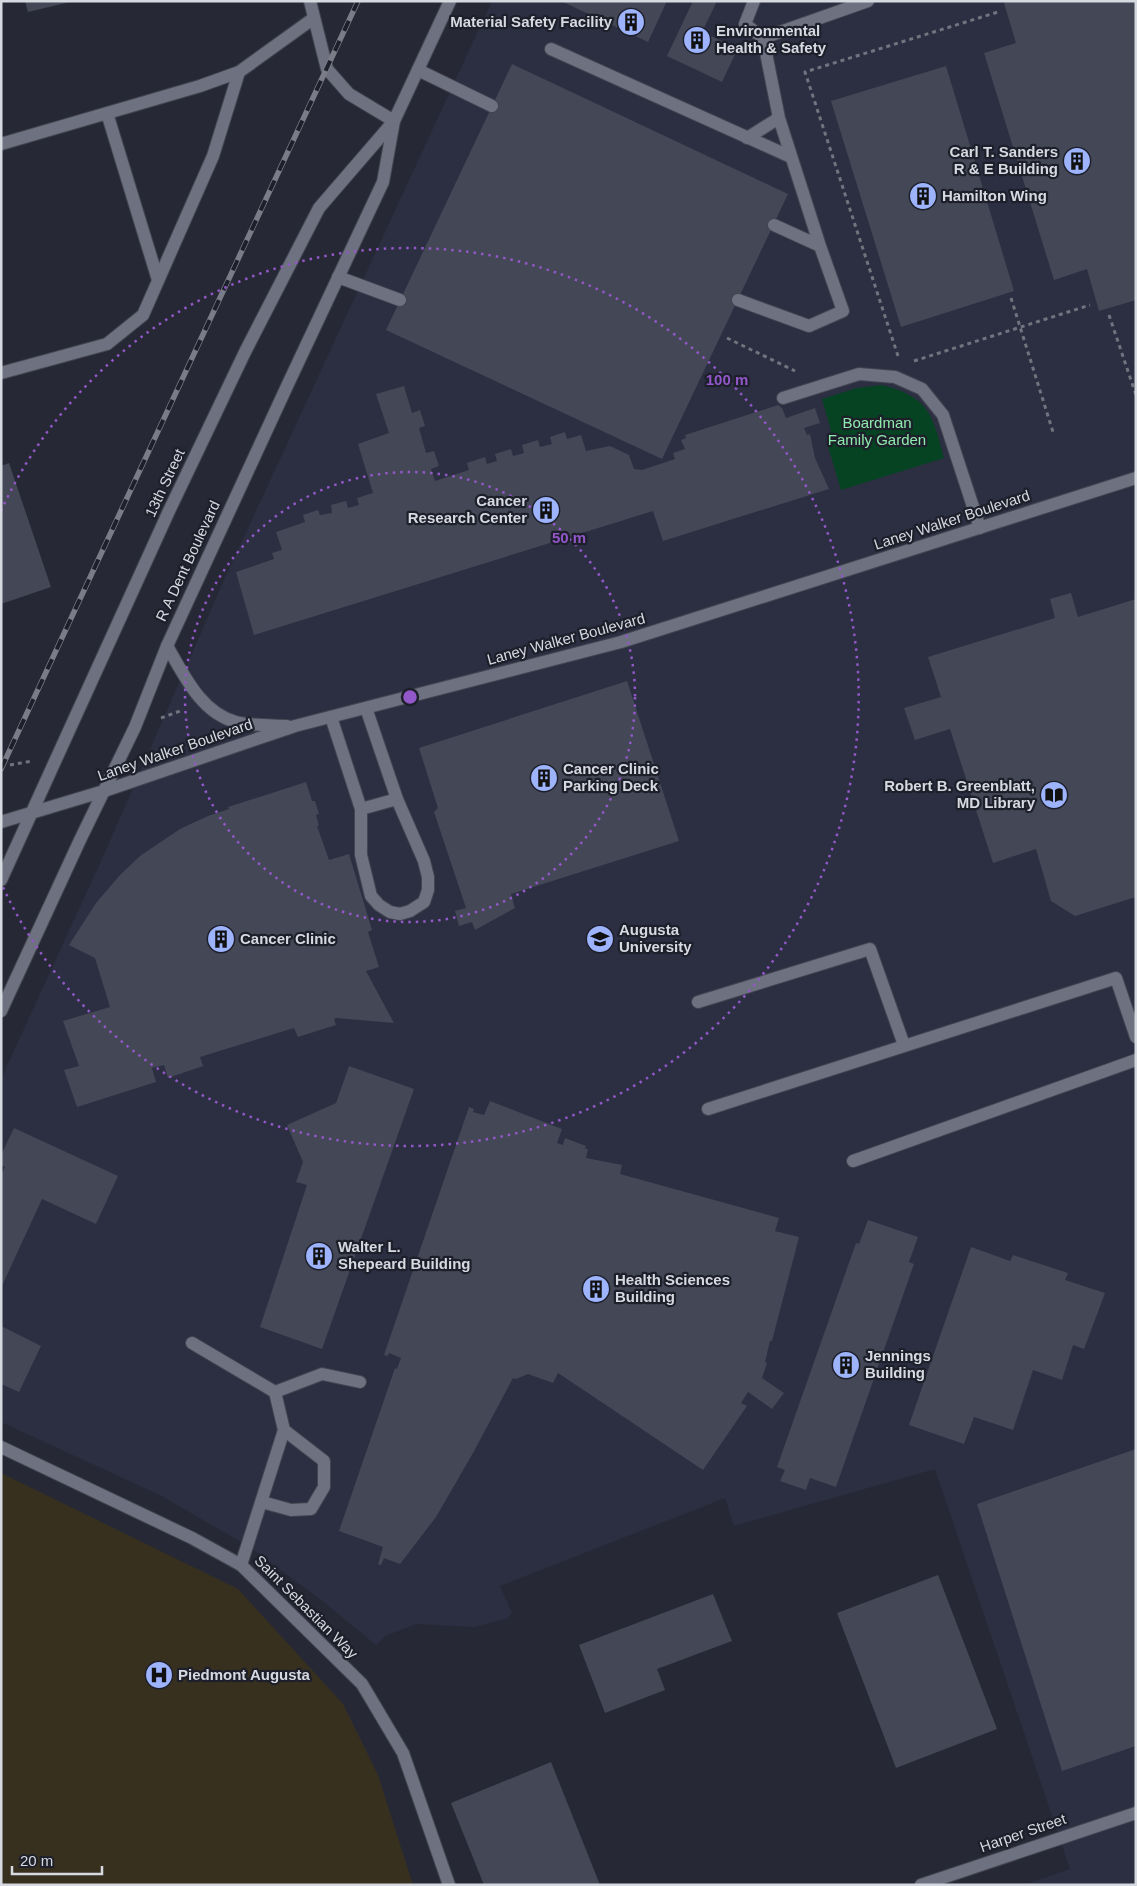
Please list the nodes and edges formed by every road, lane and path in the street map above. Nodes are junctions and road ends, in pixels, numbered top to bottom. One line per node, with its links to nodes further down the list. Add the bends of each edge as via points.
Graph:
1 (310, 1): 7 (street)
2 (450, 1): 10 (street)
3 (754, 1): 8 (street, via 745,24)
4 (868, 1): 5 (street)
5 (839, 7): 8 (street)
6 (998, 12): 30 (path, via 805,72)
7 (314, 18): 11 (street); 15 (street, via 327,68 349,94)
8 (763, 38): 14 (street)
9 (551, 49): 16 (street)
10 (418, 70): 12 (street); 15 (street)
11 (240, 72): 13 (street); 22 (street, via 213,156)
12 (492, 106)
13 (107, 113): 17 (street); 22 (street)
14 (779, 118): 16 (street); 18 (street)
15 (394, 121): 21 (street, R A Dent Boulevard, via 383,182); 50 (street, 13th Street, via 319,208 173,502)
16 (747, 138): 18 (street)
17 (1, 144)
18 (790, 157): 20 (street)
19 (774, 225): 20 (street)
20 (820, 246): 25 (street, via 843,311 809,326)
21 (338, 277): 24 (street); 39 (street, R A Dent Boulevard)
22 (158, 280): 31 (street, via 143,315 107,344)
23 (1011, 298): 28 (path)
24 (400, 300)
25 (738, 300)
26 (1090, 305): 28 (path)
27 (1109, 315): 34 (path)
28 (1020, 328): 30 (path); 36 (path)
29 (727, 338): 33 (path)
30 (901, 365): 32 (path)
31 (1, 373)
32 (907, 382): 33 (street, via 895,377 859,374); 38 (street, via 922,389 944,414)
33 (823, 385): 35 (street)
34 (1136, 395)
35 (783, 398)
36 (1053, 432)
37 (1136, 478): 38 (street, Laney Walker Boulevard)
38 (980, 528): 41 (street, Laney Walker Boulevard, via 621,642)
39 (167, 646): 44 (street, via 192,688 219,714 237,722); 47 (street, R A Dent Boulevard, via 135,727)
40 (188, 708): 43 (path)
41 (366, 708): 42 (street, Laney Walker Boulevard); 48 (street)
42 (330, 718): 44 (street, Laney Walker Boulevard); 49 (street)
43 (158, 719)
44 (294, 726): 47 (street, Laney Walker Boulevard)
45 (35, 761): 46 (path)
46 (10, 765)
47 (104, 791): 50 (street, Laney Walker Boulevard); 54 (street, R A Dent Boulevard)
48 (397, 799): 49 (street); 49 (street, via 428,877 424,902 400,914 390,912 371,896 361,854)
49 (361, 809)
50 (33, 812): 51 (street, Laney Walker Boulevard); 52 (street, 13th Street)
51 (1, 822)
52 (1, 880)
53 (698, 1002): 56 (street, via 870,949)
54 (1, 1011)
55 (1136, 1037): 56 (street, via 1116,978)
56 (904, 1045): 58 (street)
57 (1136, 1060): 59 (street)
58 (708, 1109)
59 (852, 1161)
60 (192, 1343): 62 (street)
61 (360, 1382): 62 (street, via 322,1374)
62 (274, 1392): 63 (street)
63 (284, 1430): 65 (street); 65 (street, via 324,1461 324,1487 311,1509 291,1510)
64 (1, 1447): 66 (street, Saint Sebastian Way, via 192,1538)
65 (262, 1502): 66 (street)
66 (241, 1565): 68 (street, Saint Sebastian Way, via 362,1684 403,1753)
67 (1136, 1813): 69 (street, Harper Street)
68 (450, 1885)
69 (921, 1885)

